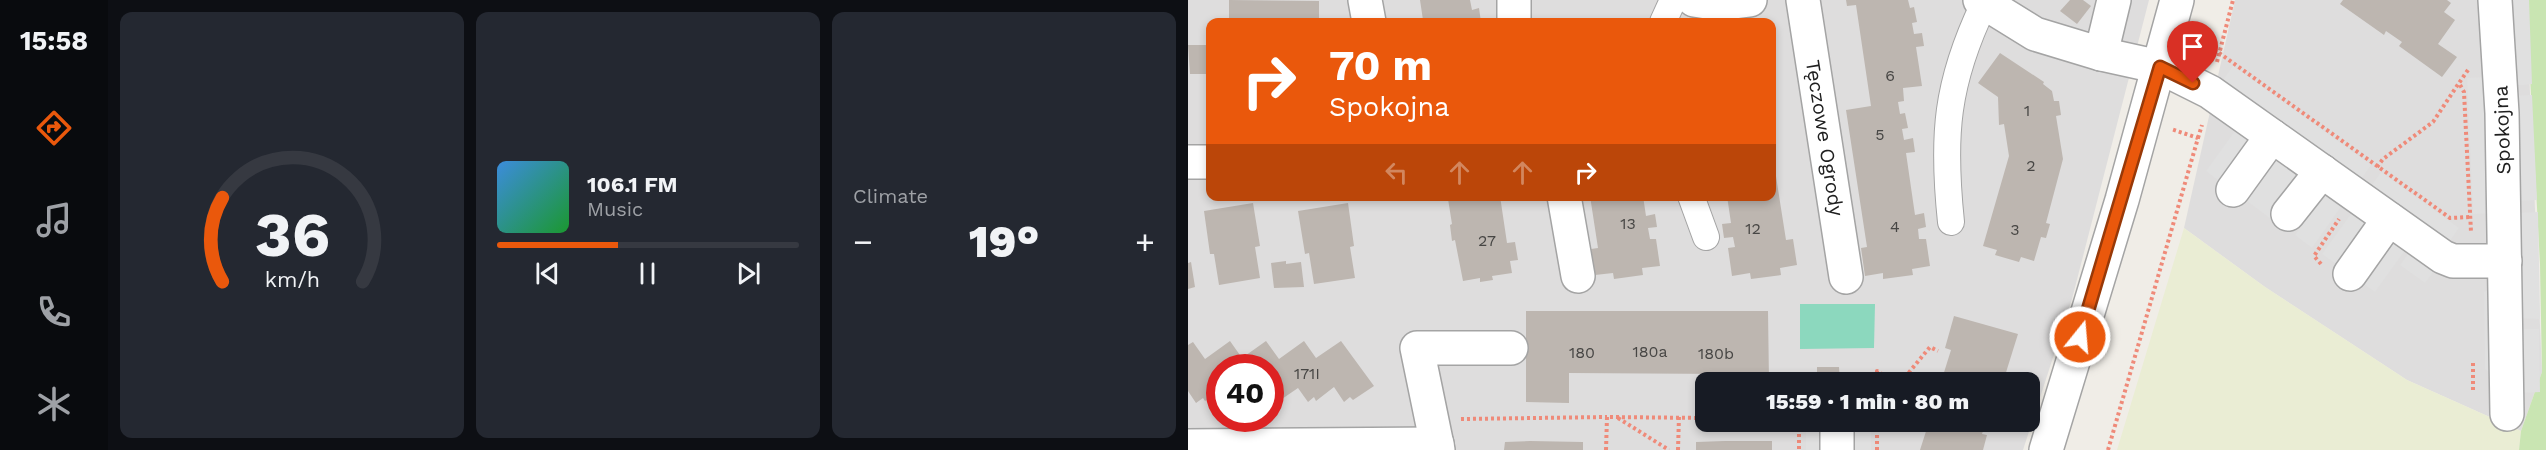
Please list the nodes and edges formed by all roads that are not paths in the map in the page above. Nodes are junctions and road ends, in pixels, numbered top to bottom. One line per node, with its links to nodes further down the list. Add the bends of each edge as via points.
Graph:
1 (1365, 0): 11 (street)
2 (1514, 0): 12 (street)
3 (1673, 0): 13 (street)
4 (1694, 0): 5 (street, via 1719,4)
5 (1750, 0)
6 (1803, 0): 30 (street, Tęczowe Ogrody)
7 (2114, 0): 14 (street)
8 (2177, 0): 15 (street)
9 (2495, 0): 27 (street, Spokojna)
10 (1982, 2): 14 (street, via 2035,34); 25 (street, via 1962,55 1948,118 1945,165)
11 (1368, 18)
12 (1514, 18)
13 (1665, 18)
14 (2101, 54): 15 (street)
15 (2160, 67): 16 (street, via 2210,92); 37 (street)
16 (2272, 136): 19 (street); 20 (street)
17 (1188, 162): 18 (street)
18 (1206, 162)
19 (2322, 171): 23 (street); 24 (street)
20 (2233, 190)
21 (1565, 201): 29 (street)
22 (1693, 201): 26 (street)
23 (2288, 214)
24 (2390, 219): 27 (street, via 2453,261); 28 (street)
25 (1952, 222)
26 (1706, 237)
27 (2505, 261): 32 (street, Spokojna)
28 (2350, 274)
29 (1578, 276)
30 (1846, 277)
31 (1511, 348): 34 (street, via 1417,348)
32 (2507, 414)
33 (1837, 432): 36 (street)
34 (1442, 438): 35 (street)
35 (1188, 446)
36 (1837, 450)
37 (2046, 450)

